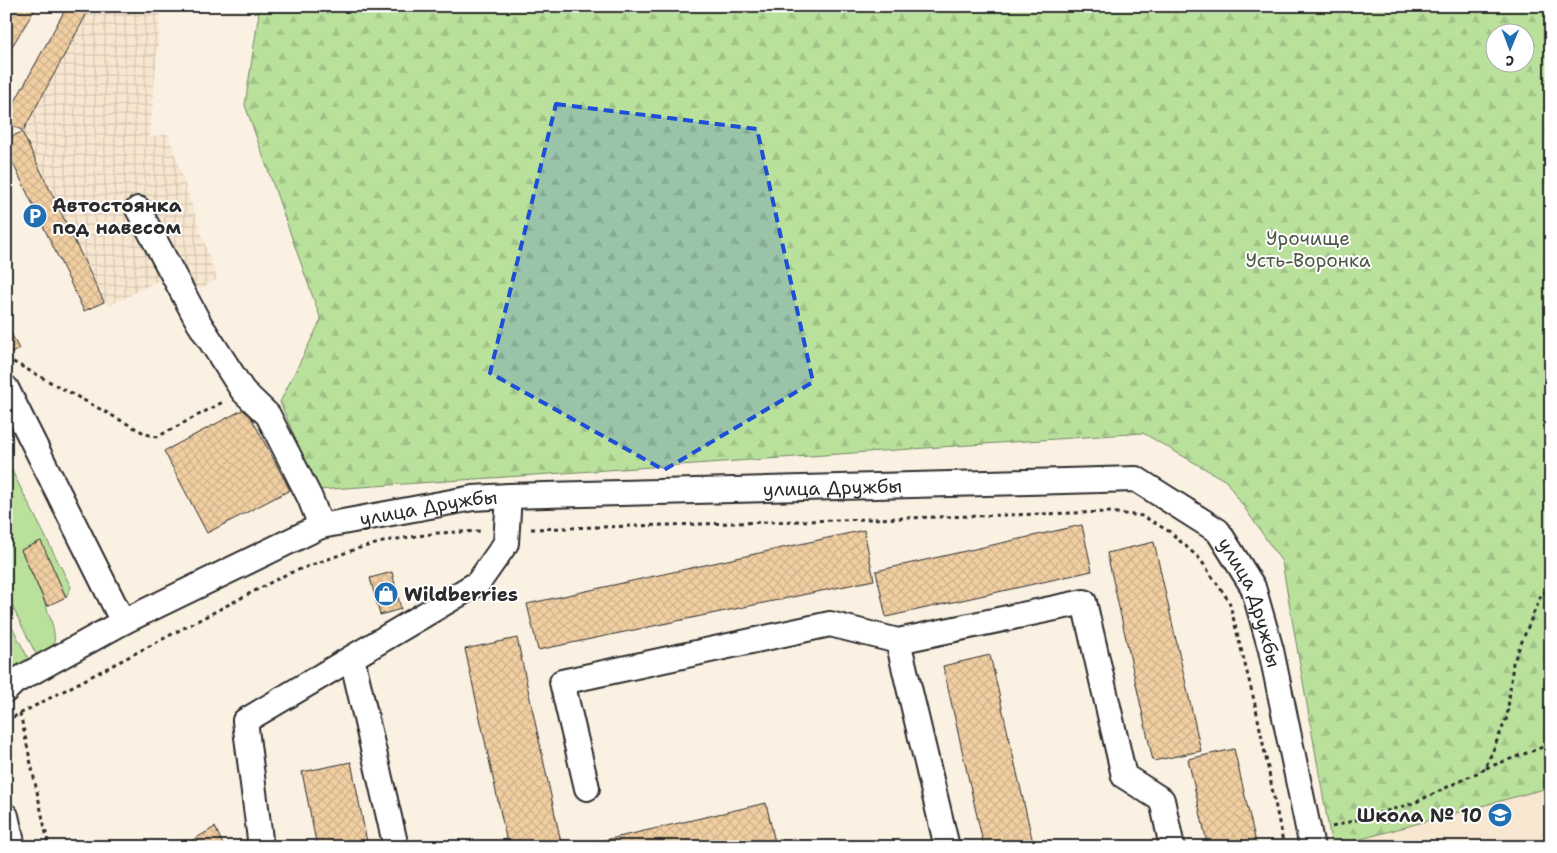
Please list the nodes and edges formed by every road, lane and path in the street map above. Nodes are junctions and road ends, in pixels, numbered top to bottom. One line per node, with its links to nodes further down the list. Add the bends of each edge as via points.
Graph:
1 (138, 209): 4 (street, via 199,322)
2 (6, 358): 4 (path, via 157,437)
3 (6, 388): 9 (street)
4 (243, 391): 6 (street, via 268,415)
5 (509, 496): 6 (street, улица Дружбы, via 473,498); 7 (street); 19 (street, улица Дружбы, via 1136,479 1218,530 1253,587 1271,650)
6 (321, 526): 9 (street, улица Дружбы)
7 (507, 530): 11 (street, via 506,543 478,583); 13 (path, via 438,533 391,540 287,574); 26 (path, via 1108,512 1143,516 1170,532 1200,559 1228,601 1255,704)
8 (1551, 590): 16 (path, via 1542,593 1513,663 1507,718)
9 (123, 622): 12 (street, улица Дружбы)
10 (898, 641): 17 (street, via 830,624 562,682); 24 (street); 25 (street, via 1084,602 1124,776 1162,800)
11 (352, 658): 22 (street, via 245,722); 23 (street)
12 (10, 686): 13 (path)
13 (20, 713): 14 (path); 21 (path)
14 (6, 720)
15 (1551, 744): 16 (path)
16 (1485, 769): 19 (path, via 1414,803)
17 (587, 788)
18 (6, 816): 20 (street)
19 (1310, 839)
20 (14, 847)
21 (49, 847)
22 (261, 847)
23 (396, 847)
24 (947, 847)
25 (1172, 847)
26 (1284, 847)

